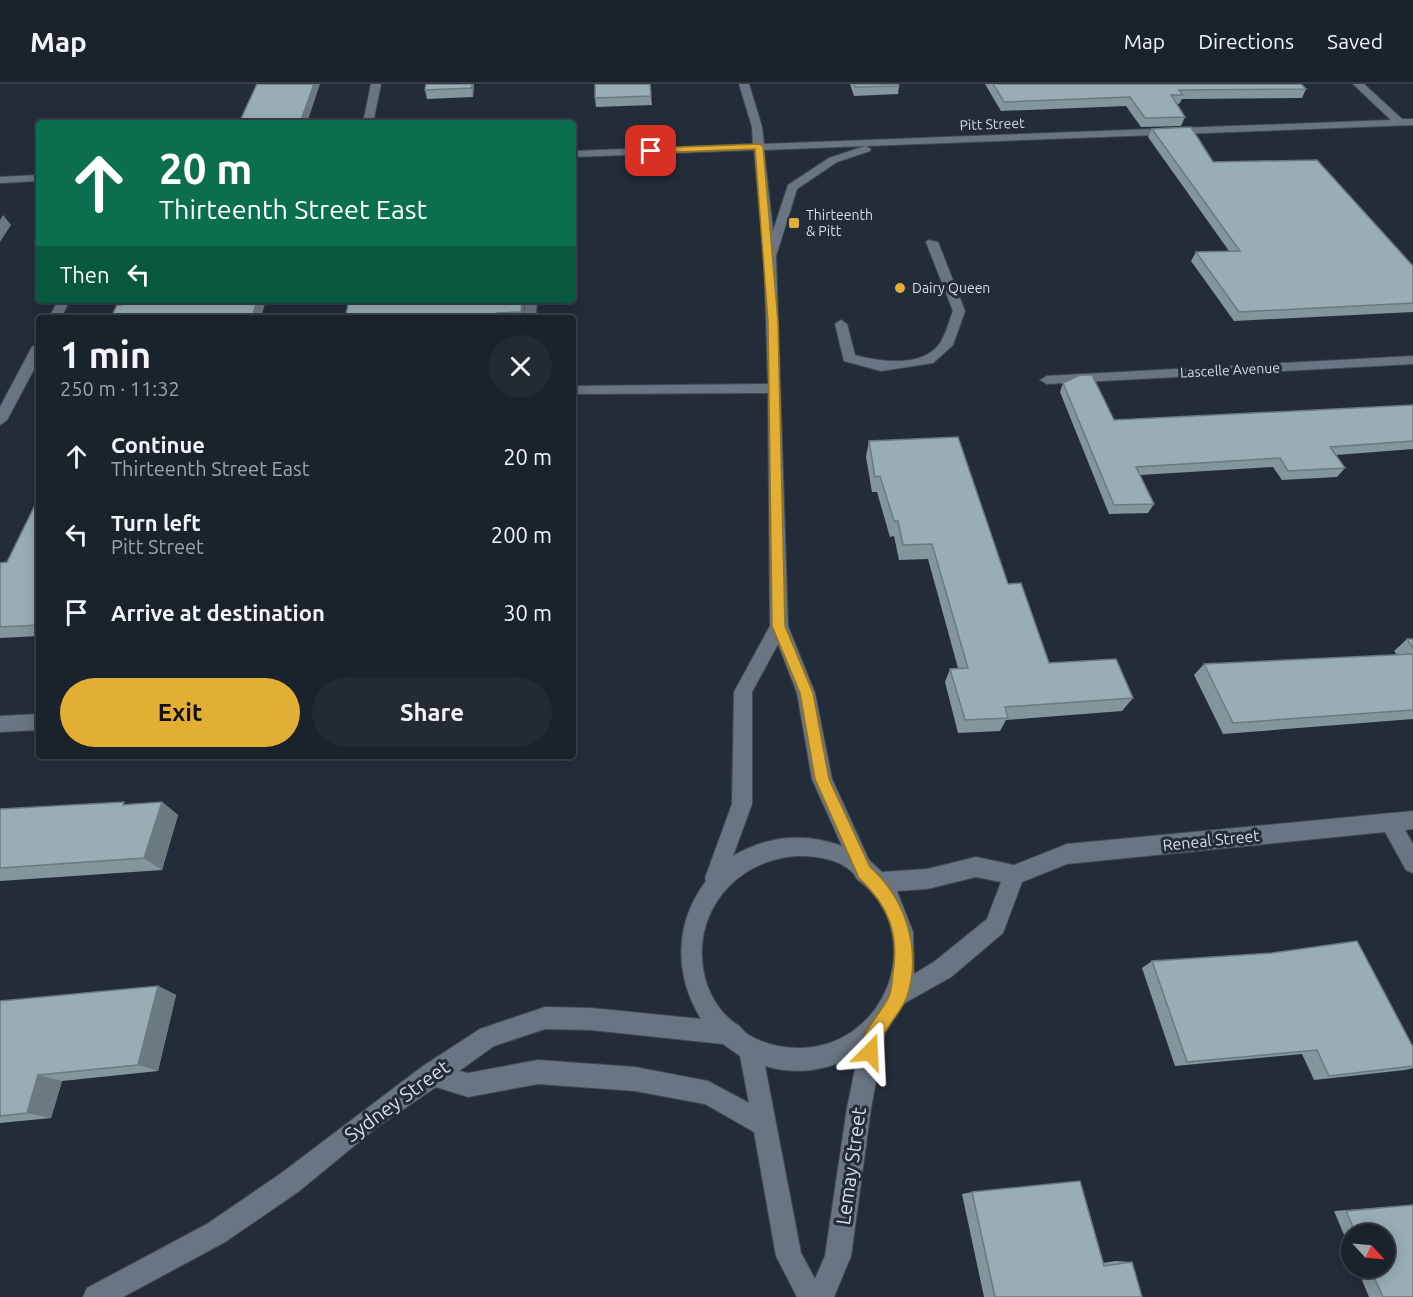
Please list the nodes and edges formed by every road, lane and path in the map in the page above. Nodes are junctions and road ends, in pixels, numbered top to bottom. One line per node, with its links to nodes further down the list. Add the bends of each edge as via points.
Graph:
1 (376, 84): 4 (street)
2 (744, 84): 8 (street)
3 (1358, 84): 5 (street)
4 (369, 120)
5 (1399, 122): 6 (street, Pitt Street); 7 (street, Pitt Street)
6 (1413, 122)
7 (880, 144): 8 (street, Pitt Street); 13 (street, via 833,160 792,187)
8 (759, 146): 9 (street, Pitt Street); 13 (street)
9 (576, 154)
10 (36, 178): 11 (street)
11 (0, 180)
12 (932, 242): 14 (street, via 959,311 946,345 928,360 881,367 849,358)
13 (770, 260): 18 (street)
14 (841, 324)
15 (36, 353): 20 (street)
16 (1413, 360): 17 (street, Lascelle Avenue)
17 (1047, 380)
18 (775, 388): 19 (street); 21 (street)
19 (576, 390)
20 (0, 420)
21 (779, 626): 28 (street, via 806,693 822,779); 29 (street, via 743,692 742,804)
22 (36, 722): 23 (street)
23 (0, 724)
24 (1413, 820): 25 (street, Reneal Street)
25 (1390, 822): 26 (street); 27 (street, Reneal Street, via 1067,854)
26 (1413, 863)
27 (1014, 875): 28 (street, via 976,867 927,879); 30 (street, via 995,926 943,969)
28 (870, 877): 29 (street, via 827,851 786,845 746,856); 30 (street, via 892,907 901,928 905,950)
29 (714, 882): 32 (street, via 694,920 692,964 709,1008)
30 (899, 995): 31 (street)
31 (874, 1033): 32 (street, via 835,1056 811,1060 787,1059); 37 (street, Lemay Street, via 838,1256)
32 (741, 1041): 33 (street, Sydney Street, via 591,1019 545,1018 488,1036); 34 (street)
33 (431, 1074): 34 (street, via 468,1085 538,1072 635,1079 708,1093); 35 (street, Sydney Street, via 289,1183 216,1233)
34 (765, 1125): 36 (street, via 789,1256)
35 (96, 1297)
36 (811, 1297)
37 (821, 1297)

